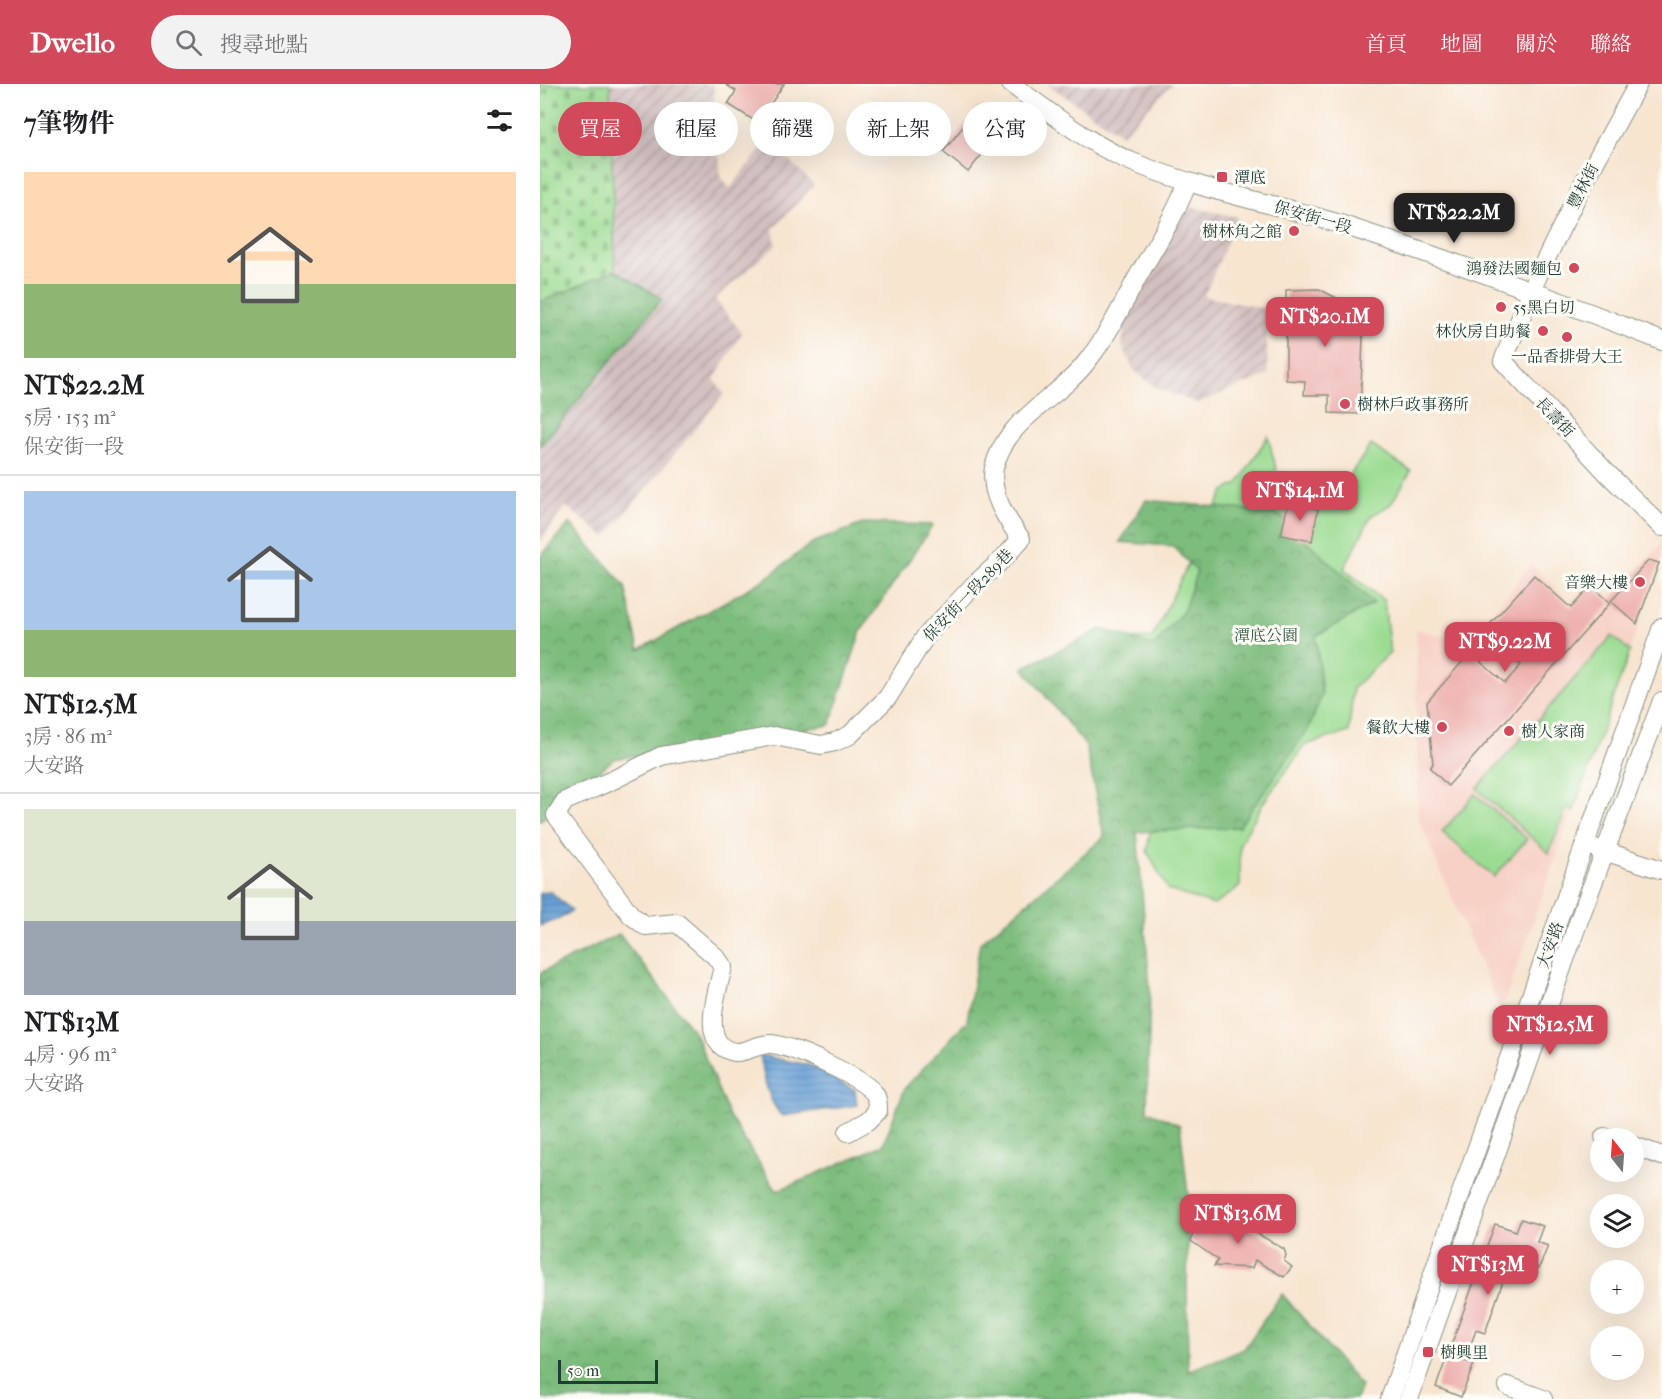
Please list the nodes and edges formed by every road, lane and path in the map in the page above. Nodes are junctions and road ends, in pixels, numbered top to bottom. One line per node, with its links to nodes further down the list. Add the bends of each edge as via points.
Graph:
1 (1011, 84): 3 (street, 保安街一段, via 1083,135 1135,163)
2 (1638, 84): 4 (street, 豐林街, via 1583,184)
3 (1188, 182): 4 (street, 保安街一段, via 1344,226); 12 (street, 保安街一段289巷, via 1117,317 1088,362 1003,443 993,483 1006,518 1021,539 924,637 888,697 871,715 850,735 821,745 774,736 661,756 565,801 556,815 631,915 645,926 677,923 716,957 723,967 712,1033 723,1047 735,1052 770,1044 814,1058 865,1084 877,1095 878,1111)
4 (1532, 291): 5 (street, 保安街一段); 6 (street, 長壽街, via 1503,362)
5 (1662, 341)
6 (1662, 527)
7 (1662, 627): 9 (street, 大安路)
8 (1662, 701): 10 (street, 大安路)
9 (1586, 846): 10 (street); 16 (street, 大安路)
10 (1605, 850): 11 (street); 17 (street, 大安路)
11 (1662, 870)
12 (848, 1132)
13 (1644, 1150): 14 (street)
14 (1662, 1156)
15 (1508, 1386): 18 (street)
16 (1390, 1399)
17 (1408, 1399)
18 (1543, 1399)

